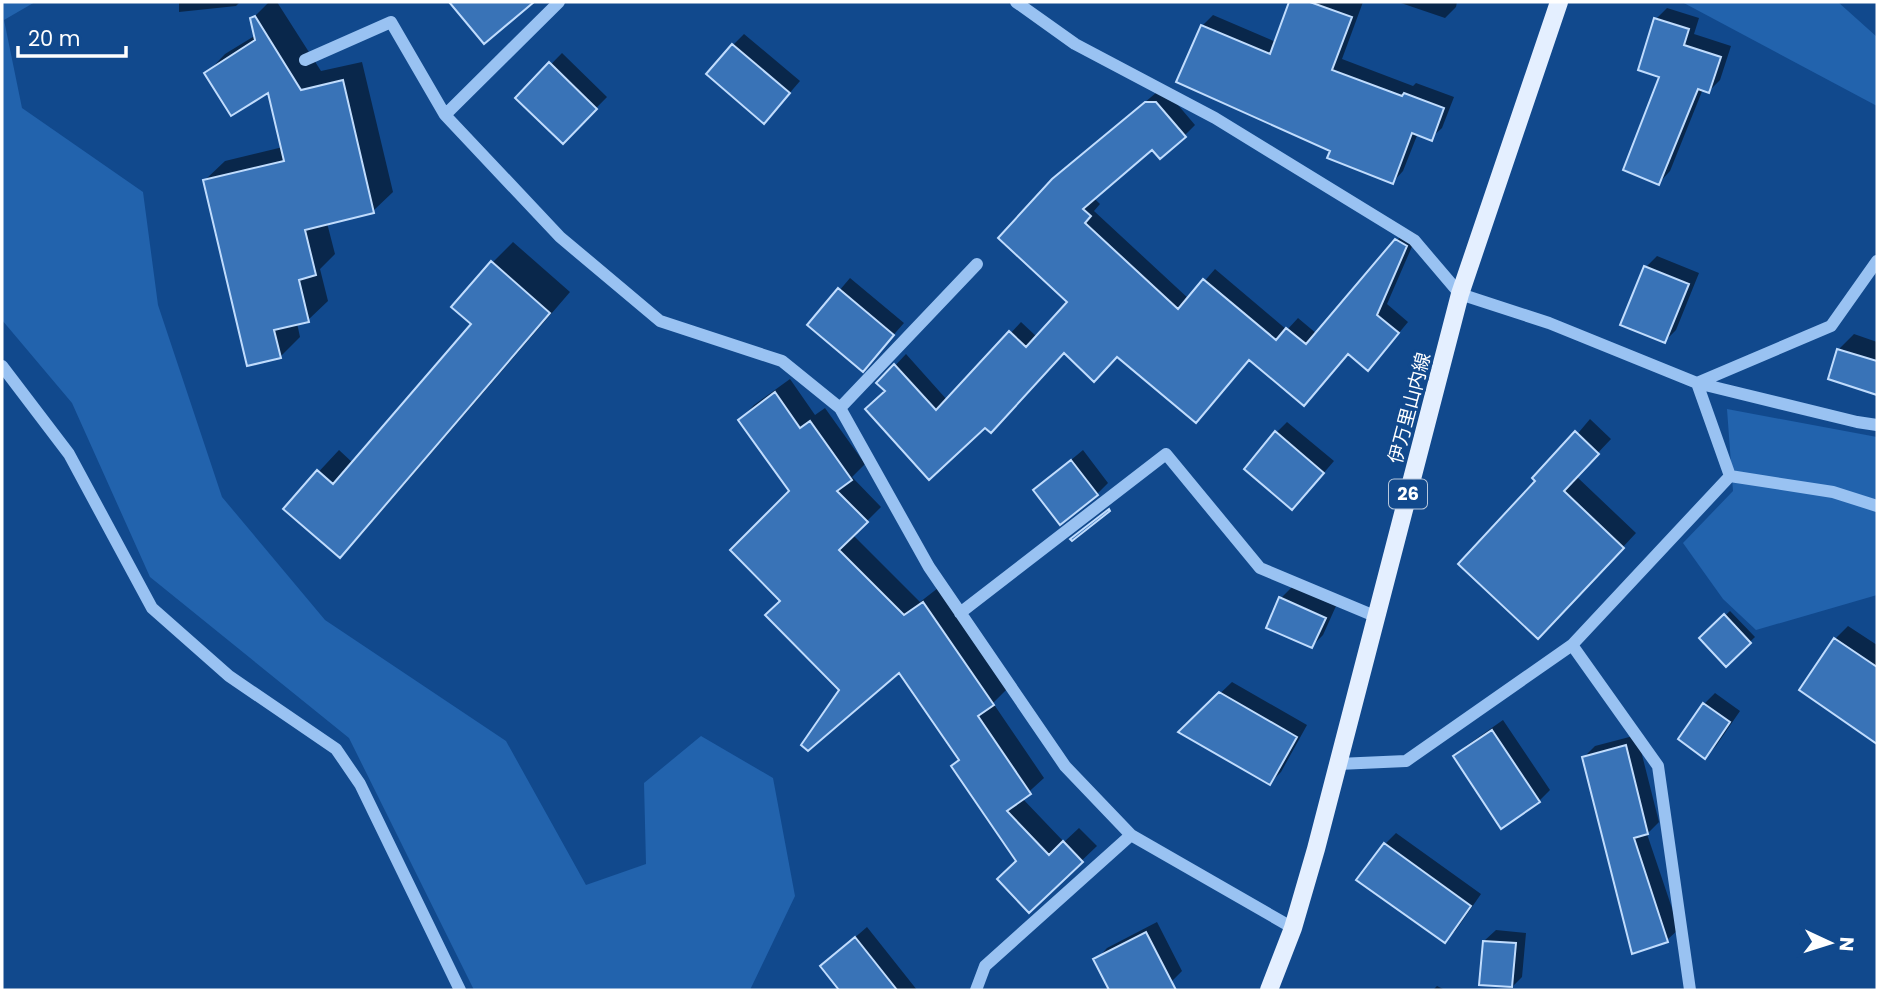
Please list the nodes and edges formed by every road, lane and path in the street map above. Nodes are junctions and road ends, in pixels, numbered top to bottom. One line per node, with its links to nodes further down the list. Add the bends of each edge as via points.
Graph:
1 (559, 2): 5 (street)
2 (1016, 2): 8 (street, via 1075,44 1215,118 1414,240)
3 (1559, 2): 8 (main road, 伊万里山内線 / 26)
4 (305, 60): 5 (street, via 391,22)
5 (444, 115): 11 (street, via 560,237 660,321 782,361)
6 (1877, 261): 10 (street, via 1831,327)
7 (977, 264): 11 (street)
8 (1460, 294): 10 (street, via 1549,323); 16 (main road, 伊万里山内線 / 26)
9 (2, 366): 21 (street, via 69,454 152,608 229,676 336,749 360,784)
10 (1697, 383): 12 (street); 13 (street)
11 (840, 408): 15 (street, via 929,567)
12 (1877, 425)
13 (1730, 476): 14 (street, via 1833,492); 17 (street)
14 (1877, 506)
15 (960, 613): 16 (street, via 1167,454 1260,568); 19 (street, via 1065,766)
16 (1377, 617): 18 (main road, 伊万里山内線 / 26)
17 (1572, 646): 18 (street, via 1406,761); 24 (street, via 1658,766)
18 (1338, 764): 20 (main road, 伊万里山内線 / 26)
19 (1132, 835): 20 (street); 22 (street, via 985,966)
20 (1293, 928): 23 (main road, 伊万里山内線 / 26)
21 (460, 990)
22 (976, 990)
23 (1269, 990)
24 (1690, 990)

